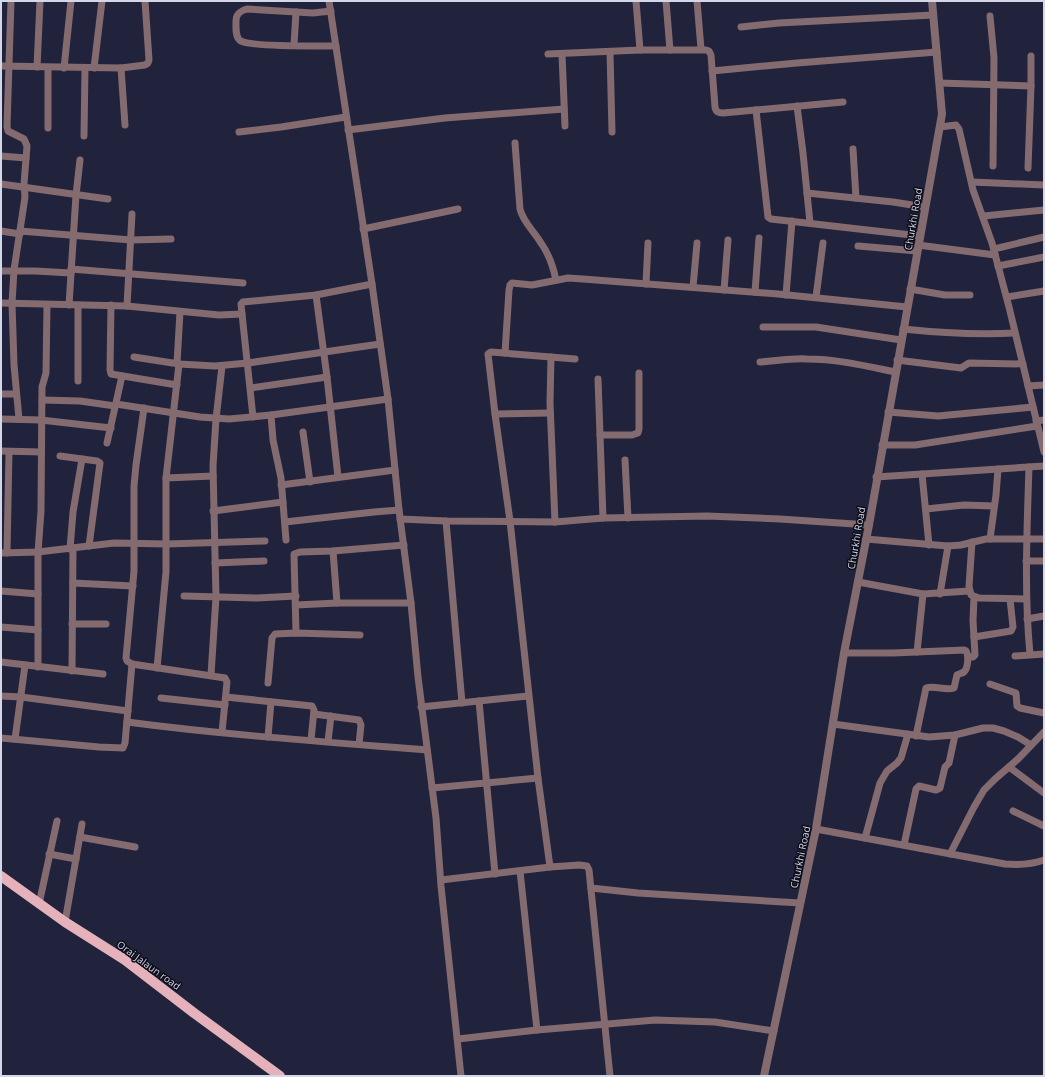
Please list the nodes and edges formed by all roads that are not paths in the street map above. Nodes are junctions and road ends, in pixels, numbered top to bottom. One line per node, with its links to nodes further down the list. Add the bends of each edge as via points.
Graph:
1 (11, 1): 26 (street)
2 (40, 1): 27 (street)
3 (71, 1): 29 (street)
4 (102, 1): 31 (street)
5 (145, 1): 32 (street, via 148,63)
6 (329, 1): 11 (street)
7 (636, 1): 19 (street)
8 (666, 1): 20 (street)
9 (698, 1): 18 (street)
10 (932, 1): 13 (street, Churkhi Road)
11 (330, 11): 12 (street); 17 (street)
12 (296, 12): 16 (street); 16 (street, via 247,9 241,10 236,21 237,36 243,43)
13 (933, 15): 15 (street); 22 (street, Churkhi Road)
14 (990, 16): 35 (street)
15 (741, 27)
16 (294, 45): 17 (street)
17 (336, 46): 41 (street)
18 (701, 49): 20 (street); 33 (street, via 709,51)
19 (640, 50): 20 (street); 21 (street)
20 (670, 50)
21 (610, 52): 24 (street); 48 (street)
22 (936, 52): 33 (street); 34 (street, Churkhi Road)
23 (548, 54): 24 (street)
24 (562, 54): 39 (street)
25 (1030, 56): 36 (street)
26 (4, 66): 27 (street); 53 (street, via 6,127 10,133 26,142)
27 (37, 67): 28 (street)
28 (48, 68): 29 (street); 45 (street)
29 (64, 68): 30 (street)
30 (85, 68): 31 (street); 49 (street)
31 (94, 68): 32 (street)
32 (121, 68): 42 (street)
33 (712, 71): 40 (street, via 718,113)
34 (940, 84): 35 (street); 44 (street, Churkhi Road)
35 (994, 84): 36 (street); 55 (street)
36 (1031, 86): 56 (street)
37 (843, 102): 38 (street)
38 (797, 106): 40 (street); 61 (street)
39 (564, 109): 43 (street); 46 (street, via 445,118)
40 (756, 110): 70 (street, via 768,218)
41 (346, 117): 46 (street); 47 (street)
42 (125, 125)
43 (565, 126)
44 (940, 127): 57 (street, via 956,125 959,129); 65 (street, Churkhi Road)
45 (48, 128)
46 (348, 130): 72 (street)
47 (239, 132)
48 (612, 132)
49 (84, 136)
50 (515, 143): 94 (street, via 522,216 550,258)
51 (853, 149): 63 (street)
52 (1, 156): 53 (street)
53 (26, 158): 60 (street)
54 (80, 160): 62 (street)
55 (993, 166)
56 (1028, 168)
57 (972, 182): 59 (street); 69 (street)
58 (1, 184): 60 (street)
59 (1044, 185)
60 (24, 188): 62 (street); 74 (street)
61 (808, 193): 63 (street); 71 (street)
62 (76, 195): 64 (street); 75 (street)
63 (856, 198): 65 (street)
64 (108, 199)
65 (926, 206): 76 (street, Churkhi Road)
66 (458, 209): 72 (street)
67 (1044, 210): 69 (street)
68 (132, 214): 80 (street)
69 (984, 216): 87 (street)
70 (792, 221): 71 (street); 105 (street)
71 (810, 223): 76 (street)
72 (364, 230): 96 (street)
73 (1, 231): 74 (street)
74 (20, 232): 75 (street); 90 (street)
75 (74, 235): 80 (street); 92 (street)
76 (920, 236): 86 (street, Churkhi Road)
77 (759, 238): 102 (street)
78 (1044, 238): 87 (street)
79 (171, 239): 80 (street)
80 (131, 240): 93 (street)
81 (728, 240): 100 (street)
82 (648, 243): 97 (street)
83 (697, 243): 98 (street)
84 (823, 243): 106 (street)
85 (858, 246): 86 (street)
86 (918, 248): 87 (street); 99 (street, Churkhi Road)
87 (994, 252): 89 (street)
88 (1044, 257): 89 (street)
89 (998, 266): 107 (street)
90 (14, 270): 91 (street); 92 (street); 109 (street)
91 (1, 271)
92 (71, 271): 93 (street); 111 (street)
93 (129, 274): 95 (street); 114 (street)
94 (556, 280): 97 (street, via 568,278); 124 (street, via 510,285)
95 (243, 283)
96 (372, 284): 104 (street); 122 (street)
97 (646, 284): 98 (street)
98 (693, 287): 100 (street)
99 (910, 289): 103 (street, via 945,295); 115 (street, Churkhi Road)
100 (724, 290): 102 (street)
101 (1044, 291): 107 (street)
102 (755, 292): 105 (street)
103 (970, 294)
104 (316, 295): 117 (street, via 242,302); 123 (street)
105 (786, 295): 106 (street)
106 (816, 297): 115 (street)
107 (1007, 297): 120 (street)
108 (1, 303): 109 (street)
109 (12, 304): 110 (street); 145 (street)
110 (47, 305): 111 (street); 147 (street, via 46,373 42,383)
111 (69, 305): 112 (street)
112 (78, 305): 113 (street); 139 (street)
113 (111, 305): 114 (street); 136 (street, via 110,372)
114 (128, 306): 116 (street)
115 (907, 307): 119 (street, Churkhi Road)
116 (180, 312): 117 (street); 131 (street)
117 (242, 314): 130 (street)
118 (763, 327): 121 (street, via 816,327)
119 (903, 329): 120 (street, via 940,333); 121 (street, Churkhi Road)
120 (1015, 333): 132 (street)
121 (901, 340): 128 (street, Churkhi Road)
122 (380, 344): 123 (street); 146 (street)
123 (324, 352): 130 (street); 137 (street)
124 (505, 353): 126 (street); 155 (street, via 488,354)
125 (134, 357): 131 (street)
126 (551, 357): 127 (street); 154 (street)
127 (575, 359)
128 (897, 360): 132 (street, via 961,368 969,363); 134 (street, Churkhi Road)
129 (760, 362): 134 (street, via 820,359)
130 (248, 363): 133 (street); 143 (street)
131 (178, 364): 133 (street); 140 (street)
132 (1023, 364): 142 (street)
133 (222, 366): 160 (street)
134 (895, 372): 152 (street, Churkhi Road)
135 (639, 373): 166 (street, via 638,432 632,435)
136 (122, 376): 140 (street); 148 (street)
137 (327, 377): 143 (street); 151 (street)
138 (598, 379): 166 (street)
139 (78, 381)
140 (177, 385): 153 (street)
141 (1044, 385): 142 (street)
142 (1028, 386): 149 (street)
143 (250, 388): 157 (street)
144 (1, 394): 145 (street)
145 (16, 394): 159 (street)
146 (388, 399): 151 (street); 179 (street)
147 (42, 400): 148 (street); 161 (street)
148 (116, 405): 150 (street); 164 (street)
149 (1033, 407): 152 (street, via 938,416); 163 (street)
150 (144, 408): 153 (street); 208 (street, via 134,492)
151 (331, 408): 156 (street); 184 (street)
152 (888, 412): 168 (street, Churkhi Road)
153 (173, 413): 160 (street); 183 (street)
154 (550, 413): 155 (street); 198 (street)
155 (495, 414): 195 (street)
156 (271, 415): 157 (street); 186 (street)
157 (253, 417): 160 (street)
158 (1, 419): 159 (street)
159 (19, 419): 161 (street)
160 (216, 419): 181 (street)
161 (42, 420): 164 (street); 172 (street)
162 (1044, 420): 163 (street)
163 (1037, 424): 168 (street, via 915,445); 169 (street)
164 (111, 428): 167 (street)
165 (303, 432): 185 (street)
166 (600, 435): 192 (street)
167 (107, 443)
168 (882, 445): 182 (street, Churkhi Road)
169 (1044, 450)
170 (1, 451): 171 (street)
171 (9, 452): 172 (street); 217 (street)
172 (41, 452): 216 (street)
173 (60, 456): 174 (street)
174 (82, 459): 212 (street, via 99,462 100,466); 214 (street)
175 (625, 460): 193 (street)
176 (1044, 466): 177 (street)
177 (1028, 467): 178 (street); 202 (street)
178 (998, 469): 180 (street); 188 (street)
179 (395, 470): 184 (street); 190 (street)
180 (922, 474): 182 (street); 189 (street)
181 (213, 476): 183 (street); 191 (street)
182 (876, 477): 199 (street, Churkhi Road)
183 (166, 478): 209 (street)
184 (338, 478): 185 (street)
185 (310, 482): 186 (street)
186 (282, 485): 187 (street)
187 (283, 502): 191 (street); 196 (street)
188 (994, 506): 189 (street, via 964,505); 201 (street)
189 (926, 509): 211 (street)
190 (399, 510): 194 (street); 196 (street)
191 (213, 511): 207 (street)
192 (603, 518): 193 (street); 198 (street)
193 (628, 518): 199 (street, via 780,518)
194 (400, 519): 197 (street); 210 (street)
195 (510, 521): 197 (street); 198 (street); 265 (street)
196 (285, 522): 204 (street)
197 (446, 522): 271 (street)
198 (555, 522)
199 (868, 525): 200 (street, Churkhi Road)
200 (866, 539): 211 (street); 222 (street, Churkhi Road)
201 (990, 539): 202 (street); 206 (street)
202 (1027, 539): 203 (street); 219 (street)
203 (1044, 539)
204 (286, 540)
205 (265, 541): 207 (street)
206 (972, 542): 213 (street); 229 (street)
207 (214, 543): 209 (street); 221 (street)
208 (135, 544): 209 (street); 212 (street); 224 (street)
209 (167, 544): 258 (street)
210 (404, 545): 215 (street); 236 (street)
211 (929, 545): 213 (street)
212 (89, 546): 214 (street)
213 (948, 546): 228 (street)
214 (71, 549): 216 (street); 223 (street)
215 (334, 551): 231 (street, via 294,554); 235 (street)
216 (38, 552): 217 (street); 226 (street)
217 (4, 553)
218 (264, 561): 221 (street)
219 (1026, 561): 220 (street); 233 (street)
220 (1044, 561)
221 (215, 563): 232 (street)
222 (858, 582): 227 (street); 249 (street, Churkhi Road)
223 (73, 583): 224 (street); 240 (street)
224 (133, 586): 255 (street, via 126,658 129,664)
225 (1, 591): 226 (street)
226 (38, 594): 244 (street)
227 (923, 594): 228 (street); 248 (street)
228 (940, 594): 229 (street)
229 (971, 594): 234 (street, via 979,598); 247 (street)
230 (184, 596): 232 (street)
231 (296, 596): 232 (street); 237 (street)
232 (216, 597): 261 (street)
233 (1026, 599): 234 (street); 239 (street)
234 (1010, 600): 243 (street)
235 (337, 603): 236 (street); 237 (street)
236 (411, 603): 273 (street)
237 (296, 605): 245 (street)
238 (1044, 616): 239 (street)
239 (1027, 622): 243 (street); 250 (street)
240 (72, 624): 241 (street); 259 (street)
241 (106, 624)
242 (1, 627): 244 (street)
243 (1013, 627): 247 (street, via 1009,632)
244 (38, 630): 257 (street)
245 (296, 633): 246 (street); 262 (street, via 274,635)
246 (360, 635)
247 (974, 637): 253 (street, via 975,655)
248 (917, 652): 249 (street); 253 (street, via 964,650)
249 (844, 653): 279 (street, Churkhi Road)
250 (1030, 654): 251 (street); 252 (street)
251 (1044, 654)
252 (1015, 656)
253 (968, 657): 284 (street, via 965,670 957,675 954,688 926,688)
254 (1, 662): 256 (street)
255 (132, 664): 258 (street); 274 (street)
256 (25, 666): 257 (street); 266 (street)
257 (38, 667): 259 (street)
258 (156, 668): 261 (street)
259 (72, 671): 260 (street)
260 (102, 674)
261 (211, 675): 267 (street, via 226,679)
262 (268, 683)
263 (990, 684): 275 (street, via 1016,694 1017,706 1020,708)
264 (1, 696): 266 (street)
265 (528, 696): 269 (street); 294 (street)
266 (21, 697): 274 (street); 287 (street)
267 (226, 697): 270 (street); 272 (street)
268 (161, 698): 272 (street)
269 (479, 701): 271 (street); 295 (street)
270 (271, 702): 276 (street, via 310,705 314,708); 285 (street)
271 (462, 703): 273 (street)
272 (225, 705): 280 (street)
273 (422, 707): 292 (street)
274 (128, 711): 278 (street)
275 (1044, 713)
276 (314, 714): 277 (street); 288 (street)
277 (331, 716): 289 (street); 290 (street, via 359,720)
278 (127, 722): 280 (street); 287 (street, via 124,748)
279 (833, 724): 282 (street); 302 (street, Churkhi Road)
280 (222, 732): 285 (street)
281 (1044, 732): 291 (street)
282 (908, 734): 284 (street); 304 (street, via 900,758 880,782)
283 (955, 735): 284 (street); 291 (street, via 993,728); 305 (street, via 940,788 916,788)
284 (916, 736)
285 (268, 737): 288 (street)
286 (1, 738): 287 (street)
287 (15, 739)
288 (311, 740): 289 (street)
289 (328, 741): 290 (street)
290 (359, 744): 292 (street)
291 (1031, 745): 293 (street)
292 (427, 750): 296 (street)
293 (1009, 768): 297 (street); 308 (street, via 984,790)
294 (538, 778): 295 (street); 311 (street)
295 (487, 782): 296 (street); 313 (street)
296 (432, 788): 315 (street)
297 (1044, 793)
298 (1013, 812): 301 (street)
299 (57, 820): 307 (street)
300 (82, 824): 303 (street)
301 (1044, 826)
302 (816, 829): 304 (street); 317 (street, Churkhi Road)
303 (80, 837): 306 (street); 309 (street)
304 (865, 838): 305 (street)
305 (904, 845): 308 (street)
306 (135, 847)
307 (49, 854): 309 (street); 318 (street)
308 (950, 854): 310 (street, via 1016,865 1033,864)
309 (76, 859): 319 (street)
310 (1044, 860)
311 (550, 867): 312 (street); 316 (street, via 587,866)
312 (520, 871): 313 (street); 321 (street)
313 (495, 874): 315 (street)
314 (1, 876): 318 (main road, Orai Jalaun road)
315 (441, 880): 323 (street)
316 (591, 888): 317 (street); 320 (street)
317 (800, 903): 322 (street, Churkhi Road)
318 (39, 904): 319 (main road, Orai Jalaun road)
319 (65, 922): 324 (main road, Orai Jalaun road, via 125,960)
320 (605, 1024): 321 (street); 322 (street, via 684,1020); 326 (street)
321 (537, 1030): 323 (street)
322 (774, 1031): 327 (street, Churkhi Road)
323 (458, 1039): 325 (street)
324 (280, 1076)
325 (461, 1076)
326 (610, 1076)
327 (764, 1076)

